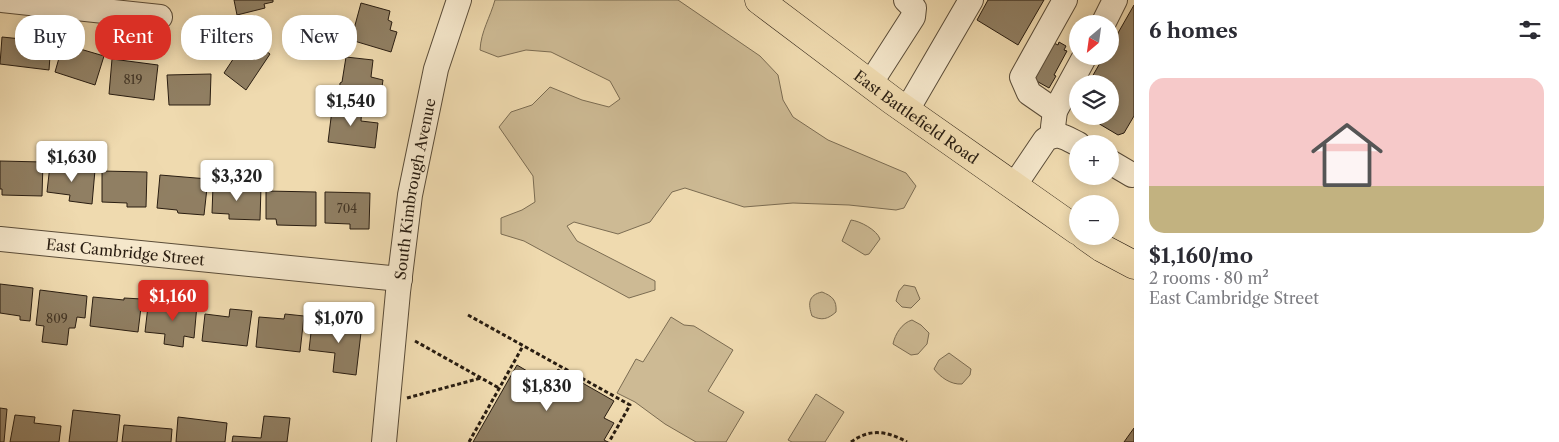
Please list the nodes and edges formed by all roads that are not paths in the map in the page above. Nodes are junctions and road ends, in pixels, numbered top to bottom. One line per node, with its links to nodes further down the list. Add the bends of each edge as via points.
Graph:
1 (2, 0): 8 (street)
2 (459, 0): 23 (street, South Kimbrough Avenue, via 436,68 410,195)
3 (759, 0): 11 (main road, East Battlefield Road)
4 (906, 0): 11 (street, via 914,8 913,17)
5 (971, 0): 12 (street)
6 (1066, 0): 13 (street, via 1022,77 1029,93)
7 (1115, 0): 9 (street)
8 (150, 15)
9 (1108, 15)
10 (1080, 65): 13 (street)
11 (870, 84): 12 (main road, East Battlefield Road)
12 (907, 110): 18 (main road, East Battlefield Road)
13 (1055, 111): 14 (street)
14 (1051, 136): 15 (street, via 1060,135); 18 (street)
15 (1069, 140)
16 (1119, 167): 17 (street)
17 (1133, 174)
18 (1014, 186): 19 (main road, East Battlefield Road)
19 (1069, 225)
20 (0, 239): 23 (street, East Cambridge Street)
21 (1098, 245): 22 (main road)
22 (1134, 265)
23 (400, 279): 24 (street, South Kimbrough Avenue)
24 (384, 442)

